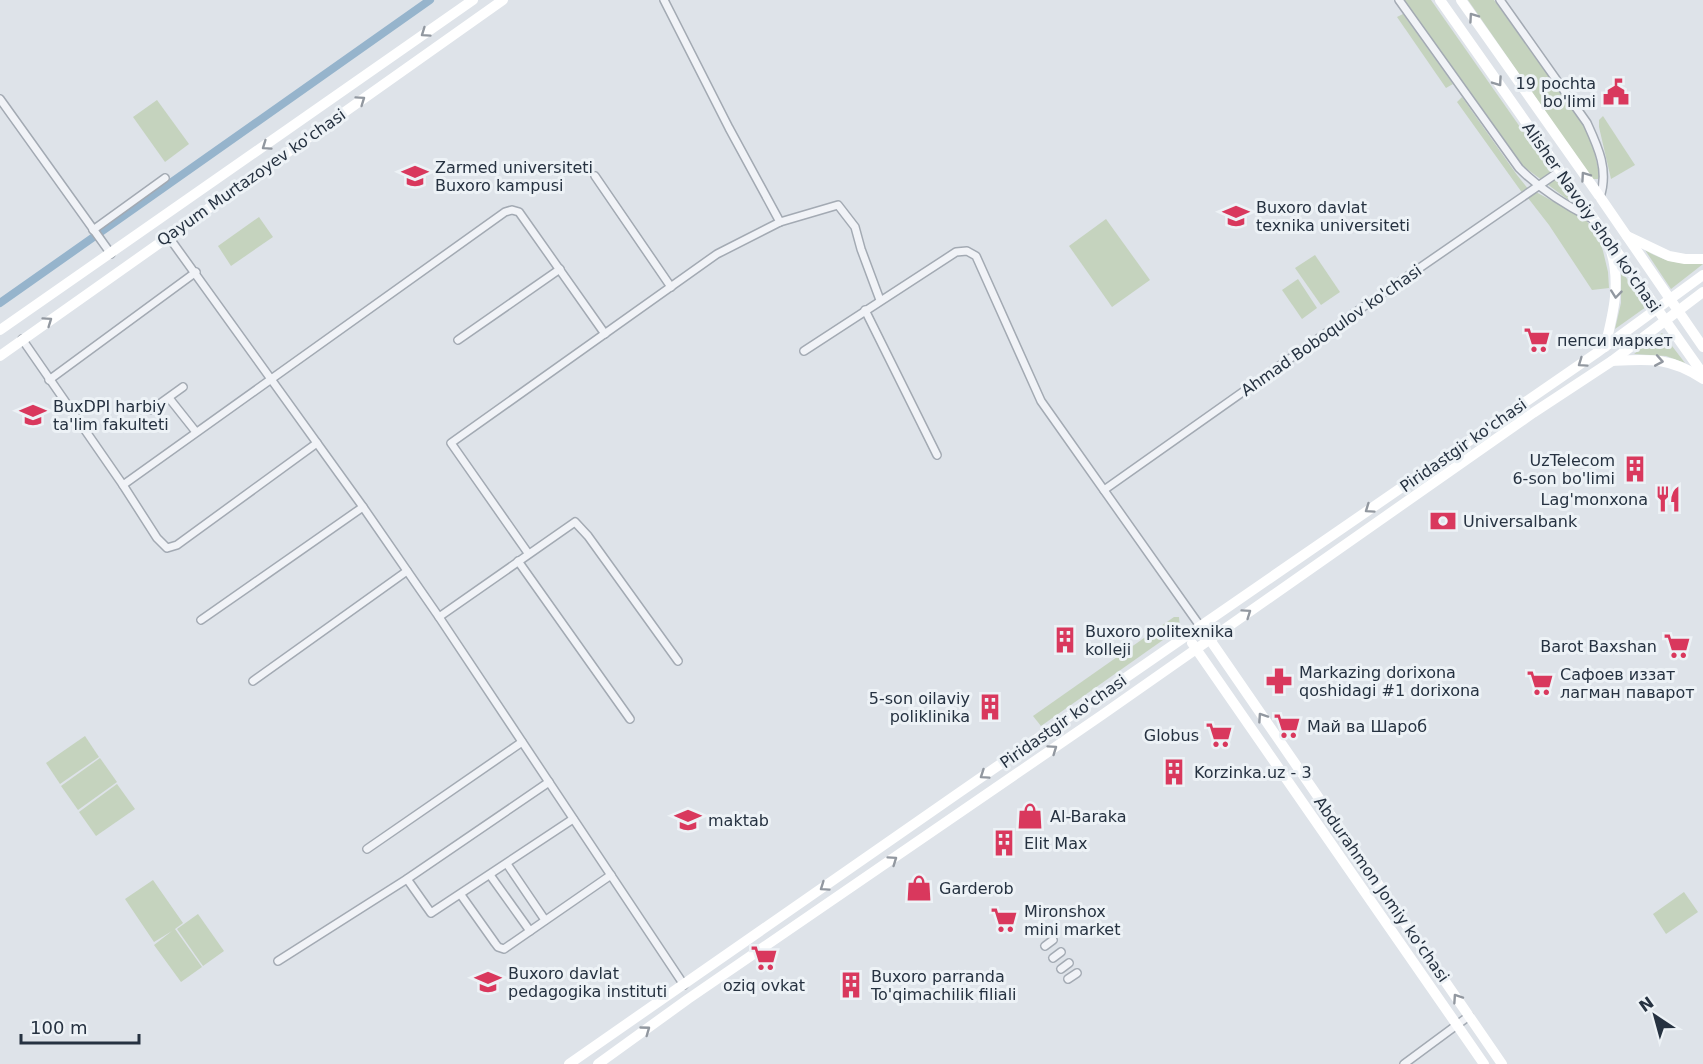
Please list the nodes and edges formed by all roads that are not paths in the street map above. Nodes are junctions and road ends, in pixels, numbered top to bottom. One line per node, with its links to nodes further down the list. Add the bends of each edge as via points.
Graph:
1 (473, 0): 14 (main road, Qayum Murtazoyev ko'chasi, one-way to 14)
2 (503, 0): 17 (main road, Qayum Murtazoyev ko'chasi, one-way to 2)
3 (664, 0): 16 (street)
4 (1399, 0): 12 (street, via 1515,162)
5 (1440, 0): 9 (main road, Alisher Navoiy shoh ko'chasi, one-way to 9)
6 (1461, 0): 13 (main road, Alisher Navoiy shoh ko'chasi, one-way to 6)
7 (1500, 0): 13 (street, via 1587,123 1604,169)
8 (0, 99): 18 (street)
9 (1560, 171): 12 (street, Ahmad Boboqulov ko'chasi); 15 (main road, Alisher Navoiy shoh ko'chasi)
10 (595, 176): 27 (street)
11 (165, 178): 18 (street)
12 (1540, 186): 15 (street); 55 (street, Ahmad Boboqulov ko'chasi)
13 (1600, 197): 20 (main road, Alisher Navoiy shoh ko'chasi)
14 (169, 213): 17 (main road); 22 (main road, Qayum Murtazoyev ko'chasi)
15 (1593, 219): 21 (main road, Alisher Navoiy shoh ko'chasi)
16 (780, 222): 27 (street, via 717,254); 30 (street, via 838,205 855,227)
17 (180, 228): 19 (main road, Qayum Murtazoyev ko'chasi)
18 (96, 234): 22 (street)
19 (168, 236): 25 (street); 37 (main road, Qayum Murtazoyev ko'chasi, one-way to 19)
20 (1626, 236): 23 (main road, via 1669,256); 29 (main road, Alisher Navoiy shoh ko'chasi)
21 (1609, 242): 31 (main road, Alisher Navoiy shoh ko'chasi); 39 (main road, one-way to 39, via 1616,265 1617,290)
22 (111, 254): 35 (main road, Qayum Murtazoyev ko'chasi)
23 (1703, 259)
24 (560, 269): 36 (street); 38 (street); 47 (street, via 519,212 505,212)
25 (196, 272): 46 (street); 47 (street)
26 (1703, 275): 29 (main road, Piridastgir ko'chasi)
27 (671, 287): 36 (street)
28 (1703, 292): 33 (main road, Piridastgir ko'chasi)
29 (1669, 299): 31 (main road, Piridastgir ko'chasi); 33 (main road, Alisher Navoiy shoh ko'chasi)
30 (880, 300): 32 (street); 55 (street, via 956,252 967,251 976,256 1041,401)
31 (1656, 308): 34 (main road, Alisher Navoiy shoh ko'chasi); 39 (main road, Piridastgir ko'chasi)
32 (866, 310): 41 (street); 53 (street)
33 (1678, 311): 34 (main road, Piridastgir ko'chasi); 40 (main road, Alisher Navoiy shoh ko'chasi)
34 (1666, 321): 43 (main road, Piridastgir ko'chasi); 44 (main road, Alisher Navoiy shoh ko'chasi)
35 (0, 330)
36 (604, 334): 57 (street, via 451,443)
37 (22, 339): 42 (main road, Qayum Murtazoyev ko'chasi); 46 (street)
38 (458, 340)
39 (1605, 347): 62 (main road, Piridastgir ko'chasi, one-way to 62)
40 (1703, 347)
41 (804, 351)
42 (0, 356)
43 (1612, 361): 45 (main road, one-way to 45, via 1666,362); 64 (main road, Piridastgir ko'chasi, one-way to 43)
44 (1703, 374)
45 (1703, 379)
46 (49, 380): 54 (street)
47 (272, 380): 51 (street); 52 (street)
48 (183, 387): 49 (street)
49 (169, 398): 50 (street); 51 (street)
50 (151, 410)
51 (196, 432): 54 (street)
52 (317, 443): 54 (street, via 167,548); 56 (street)
53 (937, 455)
54 (123, 485)
55 (1104, 490): 62 (street)
56 (363, 507): 59 (street); 61 (street)
57 (528, 553): 58 (street); 66 (street, via 575,522)
58 (518, 561): 60 (street); 68 (street)
59 (407, 571): 60 (street); 67 (street)
60 (439, 617): 69 (street)
61 (201, 620)
62 (1200, 626): 63 (main road, Piridastgir ko'chasi); 64 (main road, Abdurahmon Jomiy ko'chasi)
63 (1186, 636): 65 (main road, Abdurahmon Jomiy ko'chasi); 89 (main road, Piridastgir ko'chasi, one-way to 89)
64 (1210, 639): 65 (main road, Piridastgir ko'chasi); 90 (main road, Abdurahmon Jomiy ko'chasi, one-way to 64)
65 (1196, 649): 91 (main road, Abdurahmon Jomiy ko'chasi); 93 (main road, Piridastgir ko'chasi, one-way to 65, via 688,999)
66 (678, 661)
67 (253, 681)
68 (630, 719)
69 (522, 742): 70 (street); 72 (street)
70 (549, 782): 71 (street); 76 (street)
71 (573, 819): 73 (street); 75 (street)
72 (367, 849)
73 (507, 864): 74 (street); 78 (street)
74 (490, 875): 77 (street); 79 (street)
75 (611, 875): 78 (street); 89 (street)
76 (407, 879): 77 (street, via 431,913); 84 (street)
77 (461, 895): 79 (street, via 498,947 504,949)
78 (545, 920): 79 (street)
79 (530, 931)
80 (1053, 940): 81 (street)
81 (1045, 946)
82 (1061, 952): 83 (street)
83 (1053, 958)
84 (278, 961)
85 (1069, 963): 86 (street)
86 (1061, 969)
87 (1077, 973): 88 (street)
88 (1068, 979)
89 (684, 985): 92 (main road, Piridastgir ko'chasi)
90 (1469, 1016): 91 (street); 98 (main road, Abdurahmon Jomiy ko'chasi)
91 (1457, 1025): 96 (street); 97 (main road, Abdurahmon Jomiy ko'chasi)
92 (599, 1043): 93 (main road); 94 (main road, Piridastgir ko'chasi)
93 (611, 1060): 95 (main road, Piridastgir ko'chasi)
94 (570, 1064)
95 (598, 1064)
96 (1404, 1064)
97 (1484, 1064)
98 (1502, 1064)

